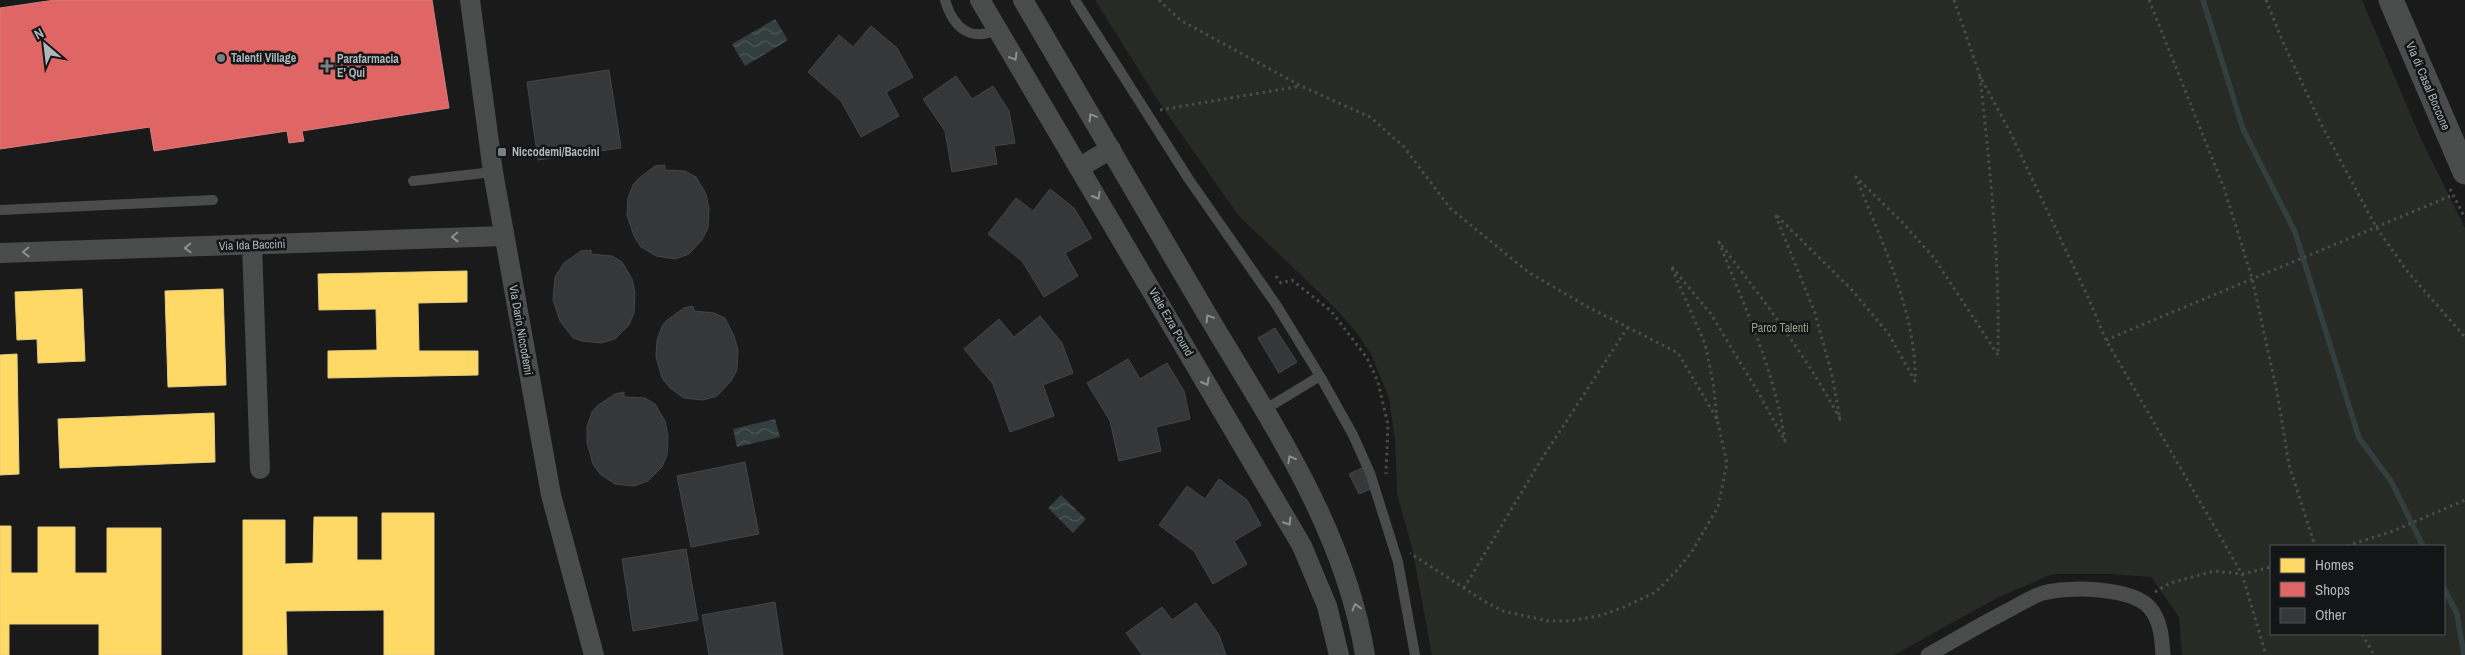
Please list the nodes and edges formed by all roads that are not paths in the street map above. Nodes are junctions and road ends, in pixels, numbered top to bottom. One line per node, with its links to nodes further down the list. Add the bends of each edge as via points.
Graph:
1 (470, 0): 10 (street, Via Dario Niccodemi)
2 (945, 0): 7 (lane, via 958,24 973,35 983,36)
3 (980, 0): 7 (street, Viale Ezra Pound)
4 (1022, 0): 8 (street, one-way to 4)
5 (1075, 0): 18 (lane, via 1188,178 1277,306)
6 (2391, 0): 11 (street, Via di Casal Boccone)
7 (998, 29): 9 (street, Viale Ezra Pound, one-way to 9)
8 (1111, 149): 9 (street); 19 (street, one-way to 8)
9 (1080, 167): 22 (street, Viale Ezra Pound, one-way to 22, via 1302,546 1327,606)
10 (494, 172): 12 (lane); 15 (street, Via Dario Niccodemi)
11 (2465, 172)
12 (413, 181)
13 (213, 200): 14 (lane)
14 (0, 210)
15 (504, 236): 16 (street, Via Ida Baccini, one-way to 16); 21 (street, Via Dario Niccodemi, via 551,495)
16 (252, 245): 17 (street, Via Ida Baccini, one-way to 17); 20 (street)
17 (0, 253)
18 (1320, 376): 19 (lane); 24 (lane, via 1370,473 1398,562)
19 (1264, 410): 23 (street, one-way to 19, via 1355,603 1334,545)
20 (260, 469)
21 (594, 655)
22 (1339, 655)
23 (1365, 655)
24 (1415, 655)
25 (1928, 655): 26 (street, via 2044,593 2100,590 2142,600 2156,618)
26 (2163, 655)

